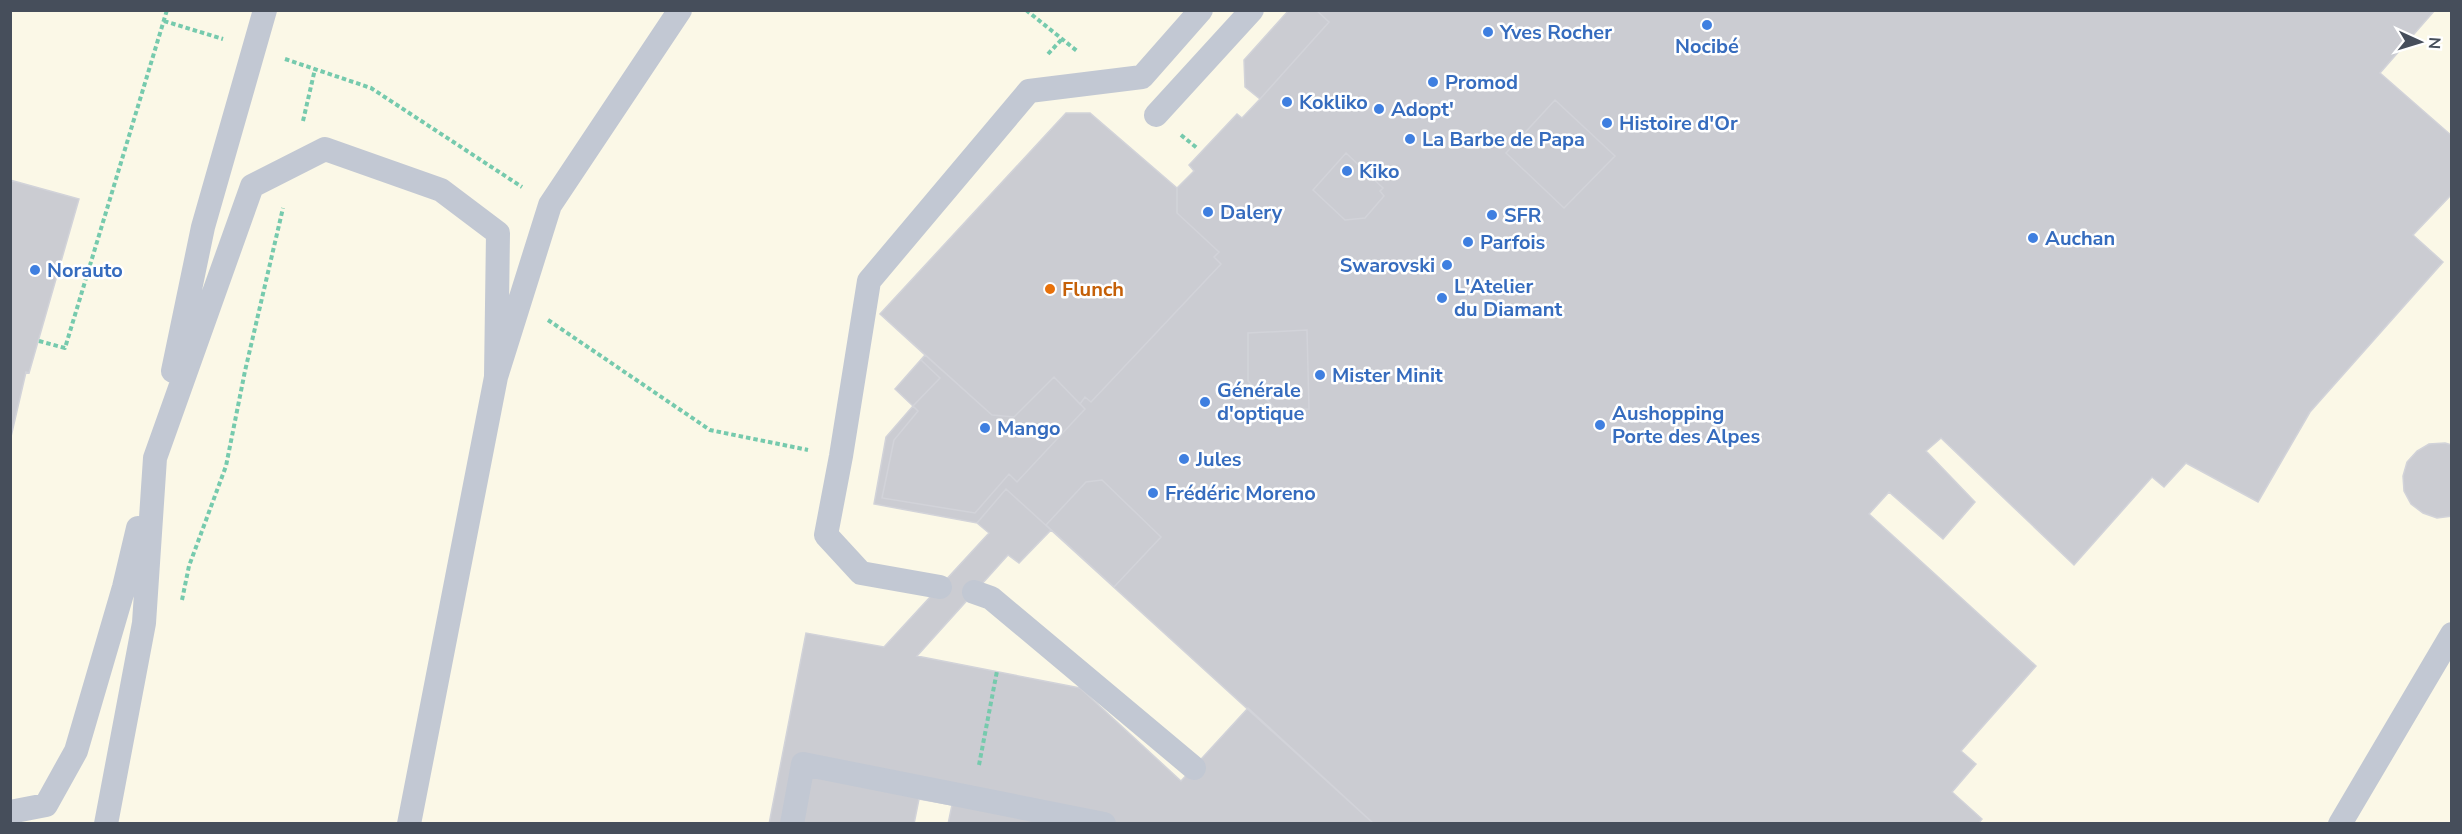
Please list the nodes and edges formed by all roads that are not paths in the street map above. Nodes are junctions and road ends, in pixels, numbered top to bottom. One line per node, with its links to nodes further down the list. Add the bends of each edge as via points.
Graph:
1 (265, 10): 7 (lane, via 203,227)
2 (680, 10): 6 (lane, via 550,205)
3 (1201, 10): 8 (lane, via 1142,76 1029,91 869,281 826,535 861,573)
4 (1252, 10): 5 (lane)
5 (1156, 115)
6 (496, 377): 7 (lane, via 498,233 441,190 325,149 252,186); 14 (lane)
7 (155, 458): 12 (lane, via 124,587 76,751 46,805); 13 (lane, via 144,623)
8 (940, 587)
9 (974, 592): 11 (lane, via 991,598)
10 (2451, 634): 17 (lane)
11 (1194, 768)
12 (10, 812)
13 (106, 824)
14 (409, 824)
15 (792, 824): 16 (lane, via 803,764)
16 (1104, 824)
17 (2340, 824)

